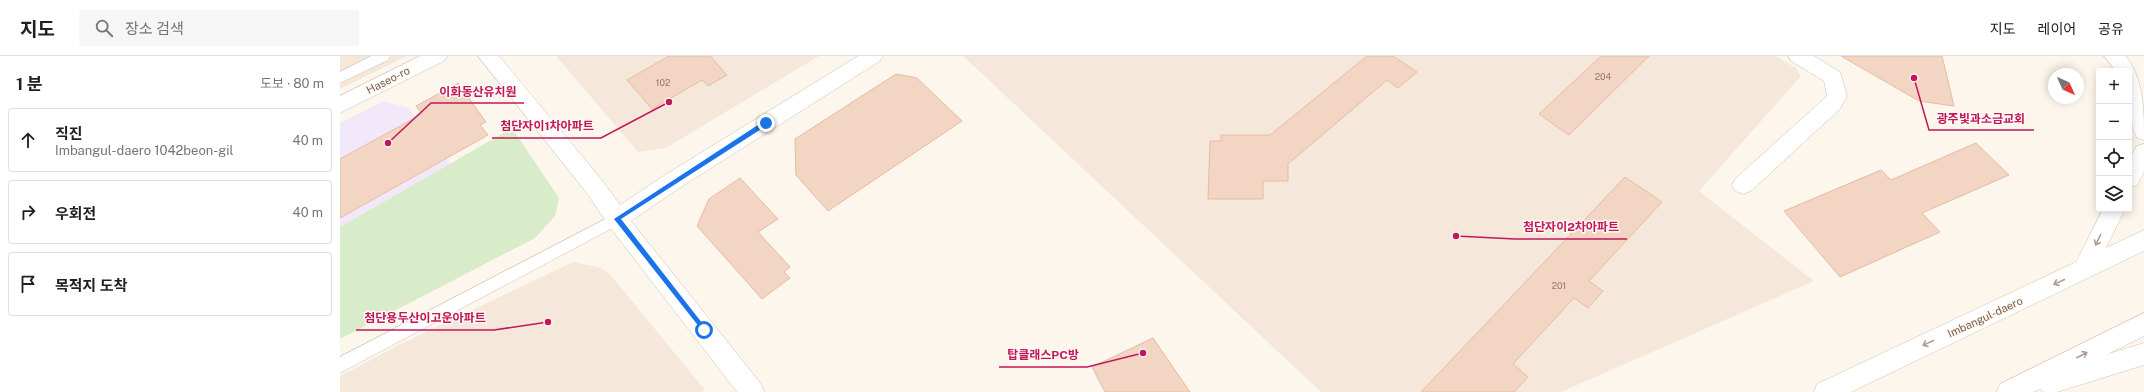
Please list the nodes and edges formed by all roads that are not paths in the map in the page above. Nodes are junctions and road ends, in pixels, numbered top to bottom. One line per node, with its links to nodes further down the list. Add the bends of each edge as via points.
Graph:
1 (383, 56): 8 (lane)
2 (436, 56): 10 (street, Haseo-ro)
3 (488, 56): 16 (street, via 597,190)
4 (873, 56): 16 (street, via 679,177)
5 (1798, 56): 14 (street, via 1833,77 1837,96 1833,103)
6 (2114, 56): 7 (street)
7 (2124, 68)
8 (340, 78)
9 (2132, 84): 11 (street, via 2141,110)
10 (340, 104)
11 (2144, 132)
12 (2144, 152): 13 (street)
13 (2131, 176)
14 (1743, 185)
15 (2112, 212): 18 (street, one-way to 18)
16 (617, 219): 21 (lane); 22 (street)
17 (2144, 240): 18 (street, Imbangul-daero)
18 (2083, 270): 23 (street, Imbangul-daero, one-way to 23)
19 (2144, 324): 24 (street, one-way to 19)
20 (2144, 354): 25 (street)
21 (340, 365)
22 (752, 392)
23 (1826, 392)
24 (2009, 392)
25 (2022, 392)

